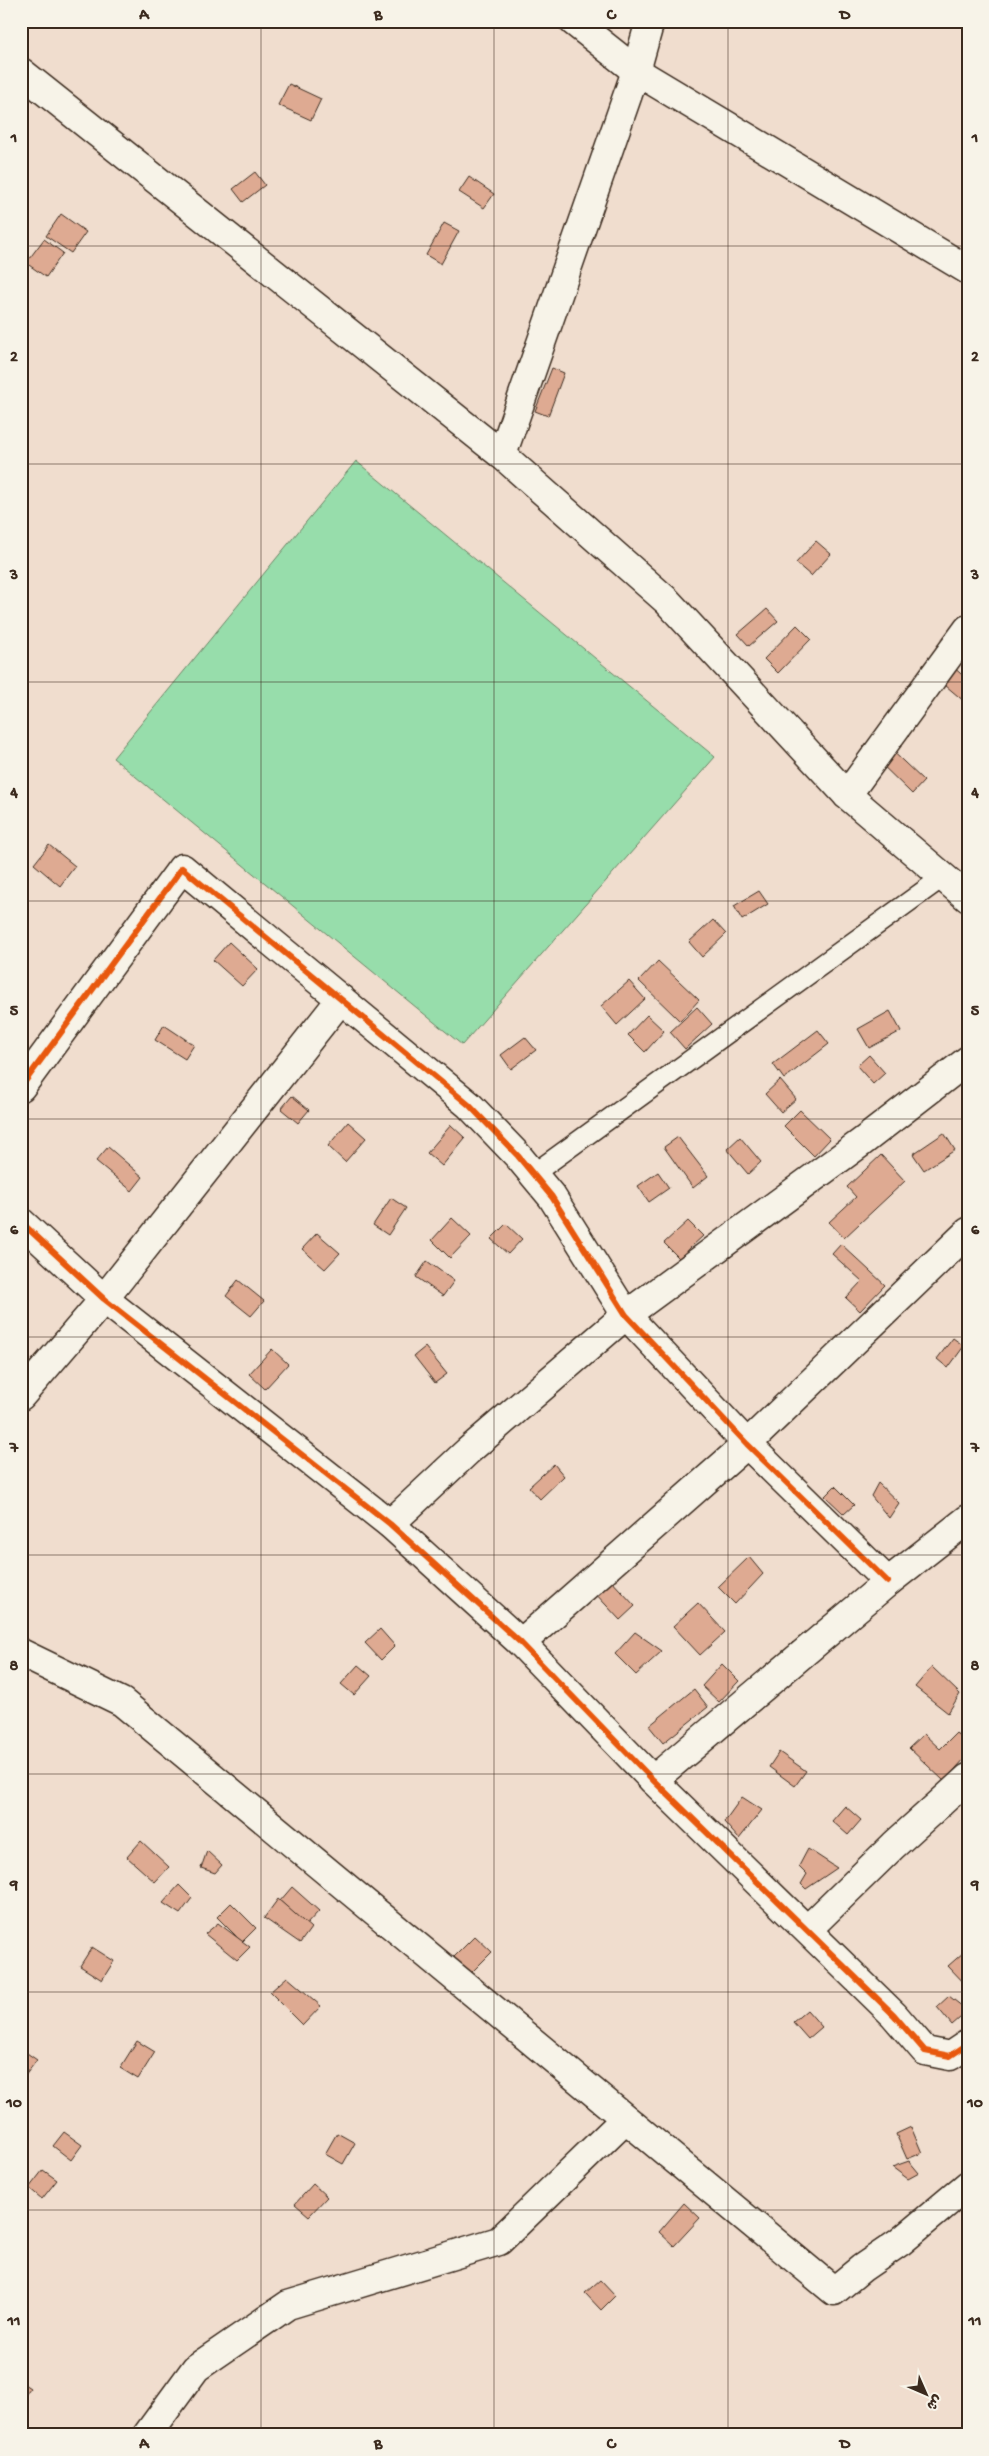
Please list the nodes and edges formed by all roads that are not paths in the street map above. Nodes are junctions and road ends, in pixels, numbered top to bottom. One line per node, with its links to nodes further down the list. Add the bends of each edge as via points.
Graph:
1 (573, 21): 3 (street)
2 (650, 21): 3 (street)
3 (636, 71): 5 (street); 6 (street)
4 (21, 72): 6 (street)
5 (968, 270)
6 (502, 455): 8 (street, via 667,600)
7 (968, 628): 8 (street)
8 (847, 795): 9 (street)
9 (943, 877): 10 (street); 14 (lane)
10 (968, 898)
11 (341, 999): 13 (street, via 182,868); 14 (street, via 469,1105); 17 (street)
12 (968, 1060): 18 (street)
13 (21, 1087)
14 (533, 1174): 18 (street, via 552,1197)
15 (21, 1222): 17 (street)
16 (968, 1232): 20 (street)
17 (104, 1299): 19 (street); 22 (street)
18 (626, 1315): 20 (street); 22 (street, via 468,1451)
19 (21, 1396)
20 (747, 1444): 23 (street); 24 (street)
21 (968, 1519): 23 (street)
22 (390, 1524): 24 (street)
23 (888, 1582): 27 (street)
24 (521, 1643): 27 (street)
25 (21, 1653): 30 (street, via 122,1702)
26 (968, 1778): 28 (street, via 894,1844)
27 (653, 1780): 28 (street)
28 (808, 1929): 29 (street, via 894,2015 925,2051 950,2056)
29 (968, 2044)
30 (625, 2119): 31 (street, via 834,2291 900,2242); 32 (street, via 499,2241 288,2305 196,2368)
31 (968, 2185)
32 (147, 2435)

